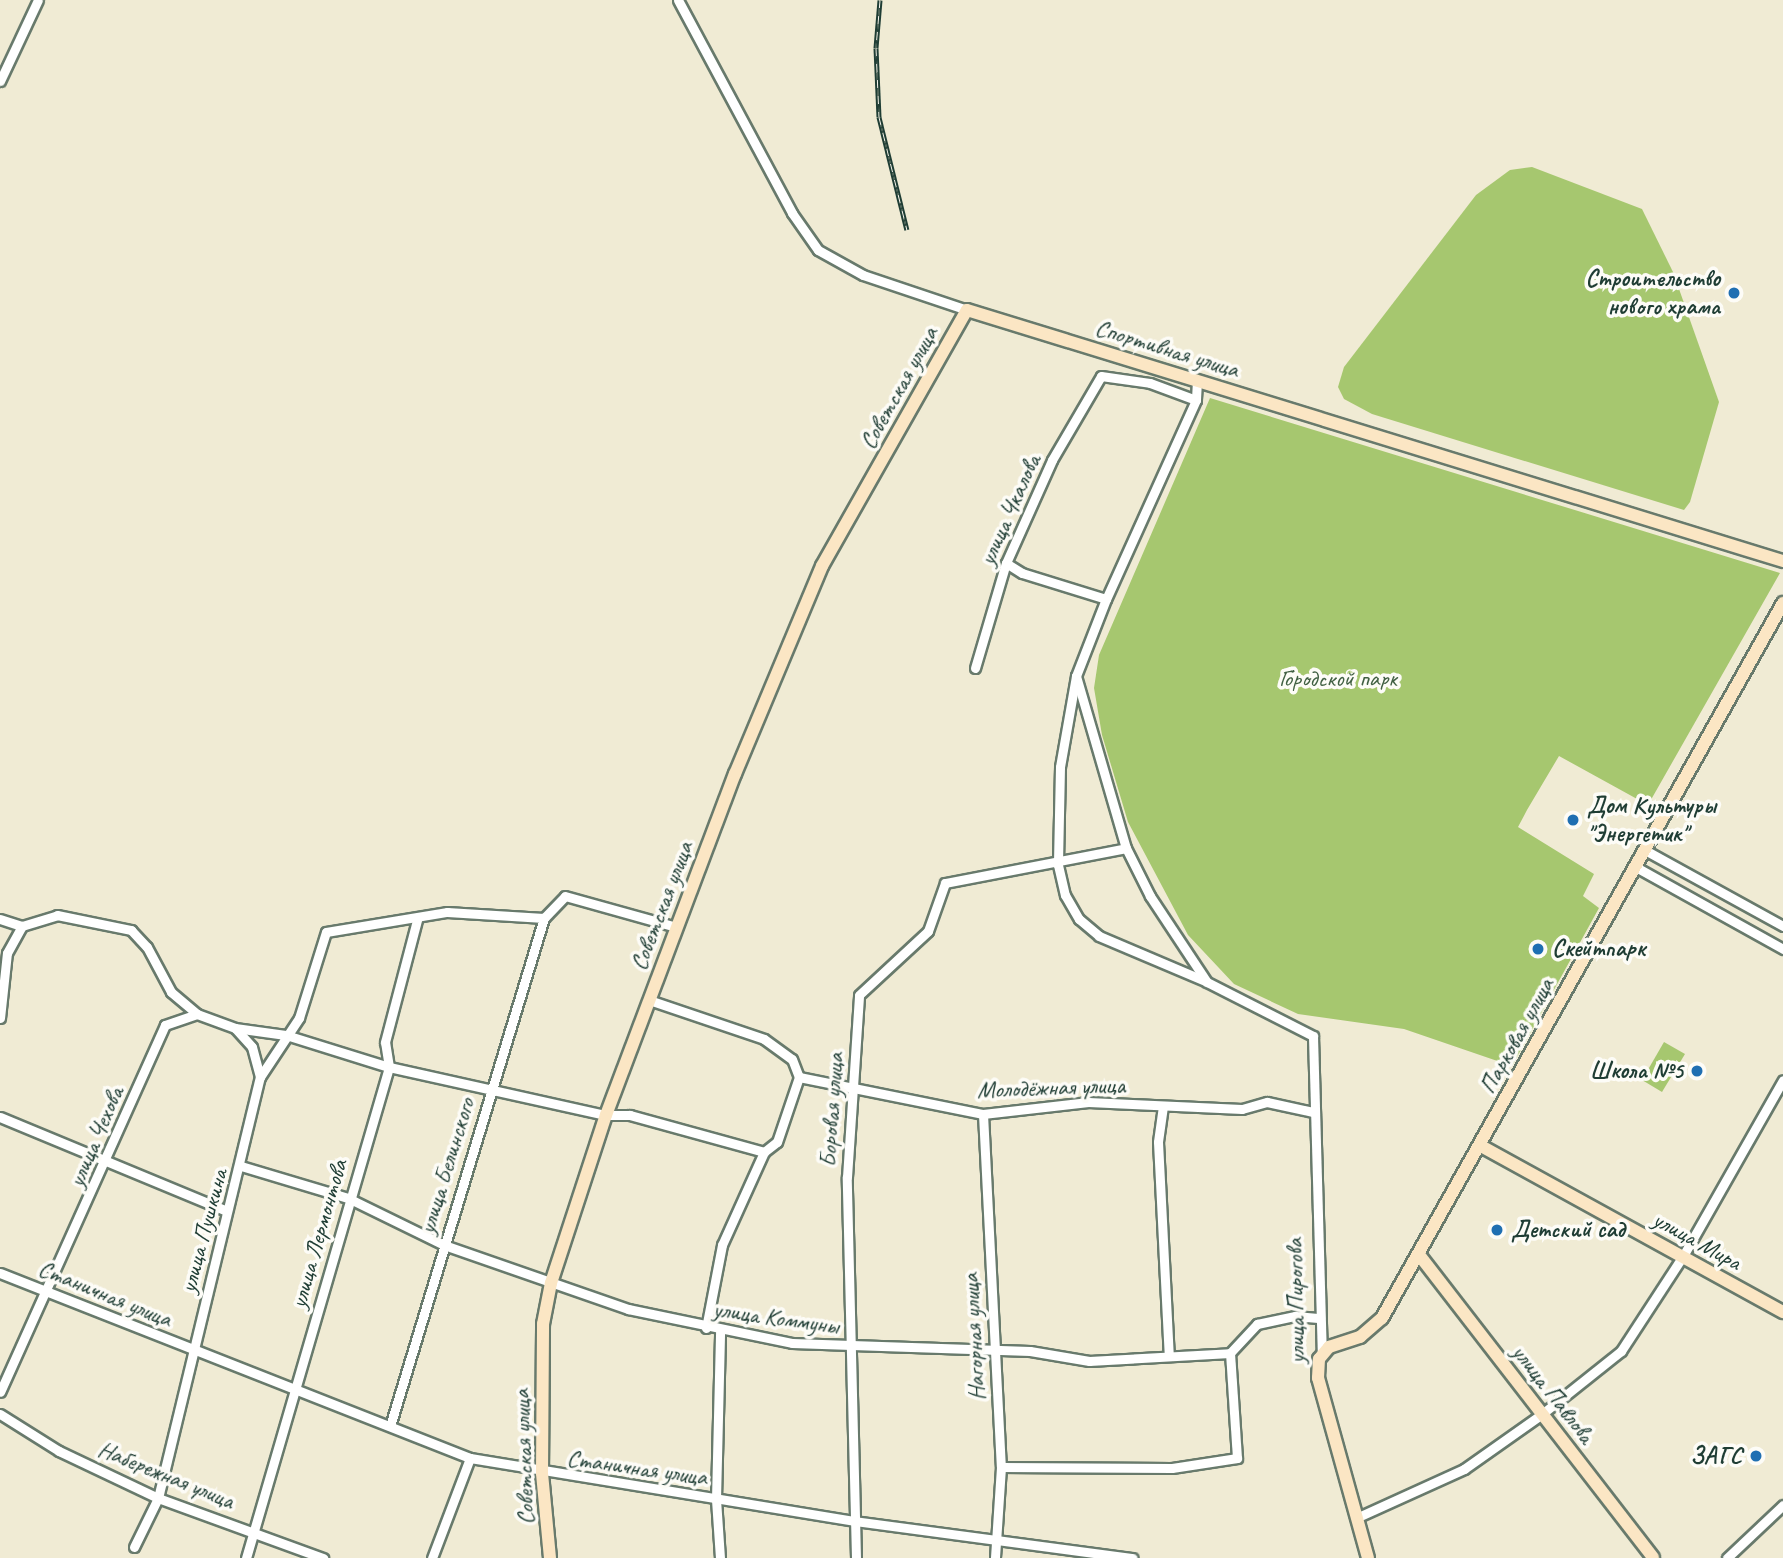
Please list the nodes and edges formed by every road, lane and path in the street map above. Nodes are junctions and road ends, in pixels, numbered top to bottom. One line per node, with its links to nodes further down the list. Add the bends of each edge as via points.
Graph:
1 (38, 0): 3 (street)
2 (678, 0): 4 (street, Спортивная улица, via 792,213 818,250 863,275)
3 (0, 81)
4 (967, 310): 5 (street, Спортивная улица); 22 (street, Советская улица, via 822,566)
5 (1197, 380): 6 (street); 7 (street, Спортивная улица)
6 (1196, 400): 8 (street, улица Чкалова, via 1150,383 1101,376 1052,460); 9 (street)
7 (1783, 561)
8 (1006, 563): 9 (street, via 1022,573); 11 (street, улица Чкалова)
9 (1105, 599): 12 (street)
10 (1783, 603): 14 (street, Парковая улица)
11 (975, 667)
12 (1076, 676): 13 (street); 15 (street, via 1060,766)
13 (1126, 848): 15 (street, Боровая улица); 24 (street, via 1150,895)
14 (1643, 849): 16 (street, Парковая улица); 21 (street)
15 (1058, 865): 24 (street, via 1065,895 1079,919 1099,936); 34 (street, Боровая улица, via 945,883 928,931 859,995)
16 (1634, 866): 23 (street); 41 (street, Парковая улица)
17 (544, 918): 19 (street, via 447,912); 22 (street, via 565,896); 35 (street, улица Белинского)
18 (0, 919): 20 (street)
19 (417, 920): 29 (street, улица Пушкина, via 326,932 299,1018); 30 (street, улица Лермонтова, via 385,1042)
20 (22, 926): 26 (street, via 57,915 131,930 147,947 171,992); 27 (street, via 7,953)
21 (1783, 926)
22 (676, 927): 25 (street, Советская улица)
23 (1783, 948)
24 (1207, 982): 37 (street, улица Пирогова, via 1313,1036)
25 (649, 1000): 32 (street, via 764,1039 792,1059); 39 (street, Советская улица)
26 (197, 1014): 28 (street); 43 (street, улица Чехова, via 164,1025)
27 (0, 1018)
28 (235, 1028): 29 (street); 31 (street, via 253,1047)
29 (286, 1035): 30 (street); 31 (street, улица Пушкина)
30 (389, 1067): 35 (street); 45 (street, улица Лермонтова)
31 (260, 1077): 44 (street, улица Пушкина)
32 (799, 1077): 34 (street, Молодёжная улица); 42 (street, via 777,1142)
33 (1783, 1080): 49 (street)
34 (855, 1088): 38 (street, Молодёжная улица); 57 (street, Боровая улица, via 846,1177)
35 (490, 1091): 39 (street); 47 (street, улица Белинского)
36 (1163, 1106): 37 (street, Молодёжная улица, via 1242,1109 1267,1102); 38 (street, Молодёжная улица, via 1088,1102); 62 (street, via 1158,1142)
37 (1314, 1112): 54 (street, улица Пирогова)
38 (983, 1114): 59 (street, Нагорная улица)
39 (606, 1115): 42 (street, via 630,1115); 51 (street, Советская улица)
40 (0, 1117): 43 (street)
41 (1481, 1146): 48 (street, Парковая улица); 49 (street, улица Мира)
42 (764, 1152): 55 (street, via 722,1245)
43 (108, 1159): 46 (street); 52 (street, улица Чехова)
44 (241, 1166): 45 (street, улица Коммуны); 46 (street, улица Пушкина)
45 (348, 1198): 47 (street, улица Коммуны); 63 (street, улица Лермонтова)
46 (225, 1210): 58 (street, улица Пушкина)
47 (444, 1245): 51 (street, улица Коммуны); 67 (street, улица Белинского)
48 (1420, 1256): 60 (street, Парковая улица, via 1377,1324); 66 (street, улица Павлова)
49 (1684, 1256): 53 (street, улица Мира); 66 (street, via 1621,1351)
50 (0, 1273): 52 (street, Станичная улица)
51 (551, 1283): 55 (street, улица Коммуны, via 628,1309); 70 (street, Советская улица, via 543,1324)
52 (48, 1293): 58 (street, Станичная улица); 64 (street, улица Чехова)
53 (1783, 1312)
54 (1318, 1318): 60 (street, улица Пирогова); 61 (street, via 1295,1316 1257,1324)
55 (706, 1328): 56 (street, улица Коммуны)
56 (720, 1331): 57 (street, улица Коммуны); 72 (street)
57 (853, 1348): 59 (street, улица Коммуны); 75 (street, Боровая улица)
58 (195, 1351): 63 (street, Станичная улица); 71 (street, улица Пушкина)
59 (993, 1352): 62 (street, улица Коммуны, via 1030,1351 1089,1361); 69 (street, Нагорная улица)
60 (1322, 1352): 74 (street, улица Пирогова, via 1318,1378)
61 (1230, 1353): 62 (street, улица Коммуны); 69 (street, via 1237,1458 1172,1468)
62 (1168, 1356)
63 (296, 1390): 67 (street, Станичная улица); 76 (street, улица Лермонтова)
64 (0, 1392)
65 (0, 1414): 71 (street, Набережная улица, via 59,1451)
66 (1542, 1414): 74 (street, via 1464,1469); 88 (street, улица Павлова)
67 (390, 1426): 68 (street, Станичная улица)
68 (470, 1458): 70 (street, Станичная улица); 81 (street)
69 (1001, 1467): 77 (street, Нагорная улица)
70 (542, 1473): 72 (street, Станичная улица); 82 (street, Советская улица)
71 (158, 1498): 76 (street, Набережная улица); 78 (street, улица Пушкина)
72 (716, 1499): 75 (street, Станичная улица); 83 (street)
73 (1783, 1505): 89 (street)
74 (1356, 1518): 87 (street, улица Пирогова)
75 (854, 1521): 77 (street, Станичная улица); 84 (street, Боровая улица)
76 (255, 1532): 79 (street, улица Лермонтова); 80 (street, Набережная улица)
77 (997, 1541): 85 (street, Нагорная улица); 86 (street, Станичная улица)
78 (134, 1547)
79 (246, 1558)
80 (323, 1558)
81 (432, 1558)
82 (550, 1558)
83 (720, 1558)
84 (856, 1558)
85 (995, 1558)
86 (1133, 1558)
87 (1368, 1558)
88 (1653, 1558)
89 (1727, 1558)

